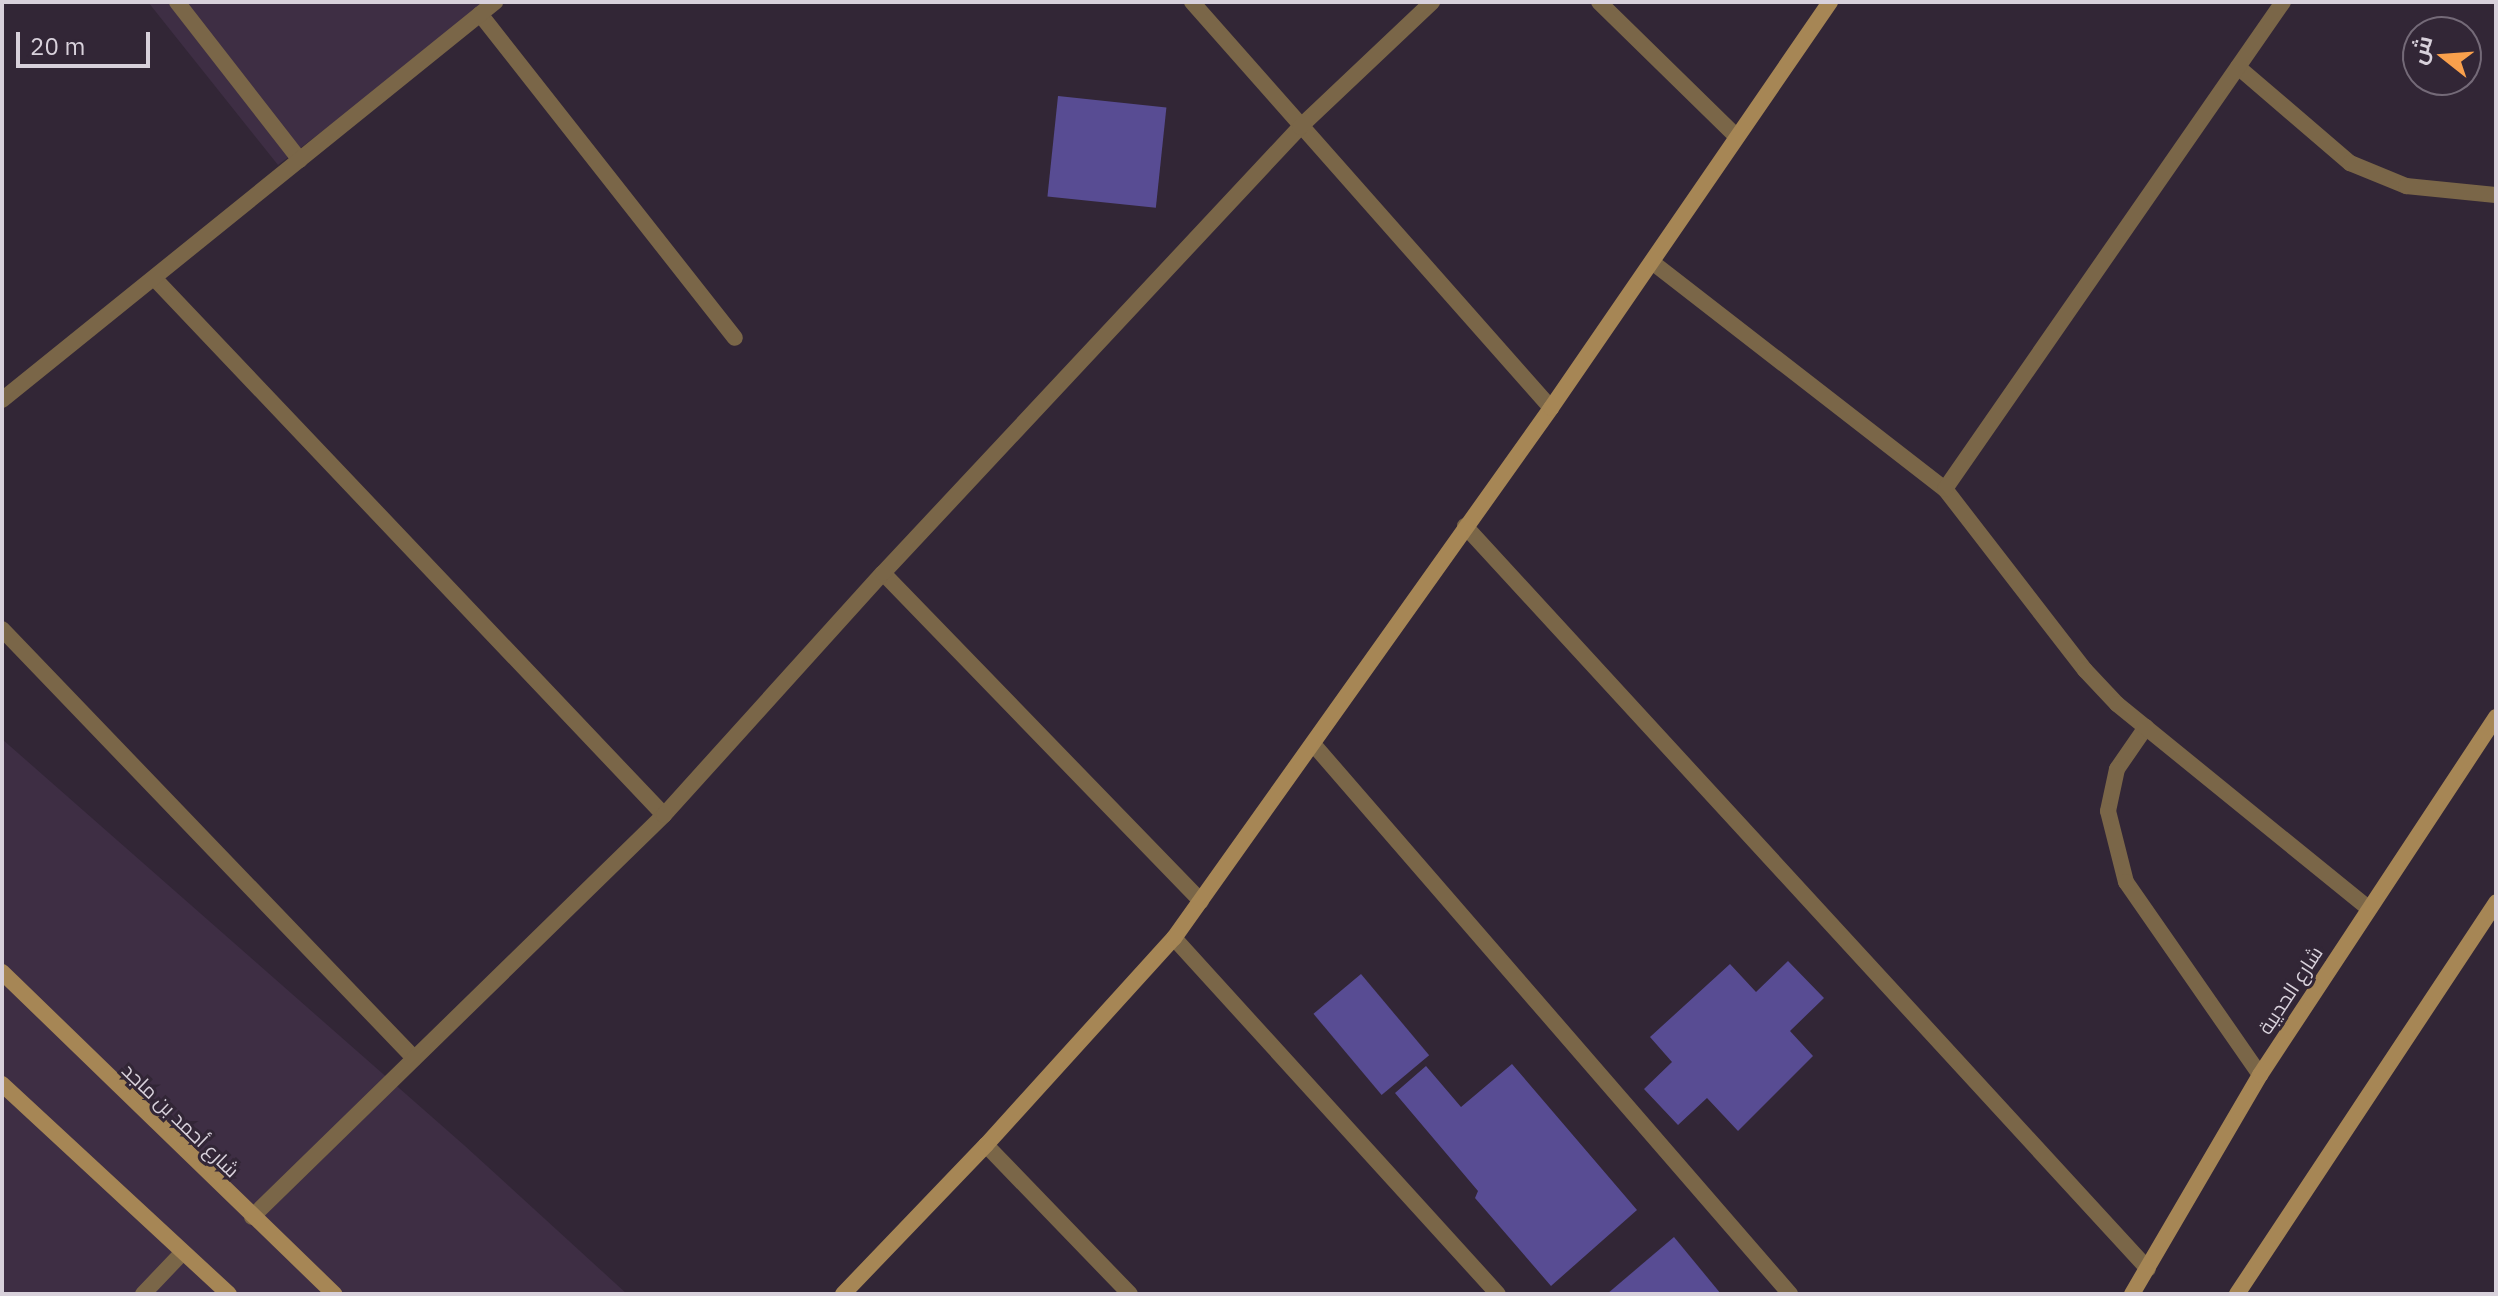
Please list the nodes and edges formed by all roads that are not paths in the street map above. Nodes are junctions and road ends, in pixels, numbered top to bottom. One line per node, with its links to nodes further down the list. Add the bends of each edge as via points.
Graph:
1 (177, 2): 12 (street)
2 (495, 2): 8 (street)
3 (1192, 2): 10 (street)
4 (1432, 2): 10 (street)
5 (1599, 2): 11 (street)
6 (1830, 2): 11 (main road)
7 (2283, 2): 9 (street)
8 (475, 8): 12 (street); 16 (street)
9 (2238, 67): 13 (street, via 2350,163 2406,186); 19 (street)
10 (1300, 127): 18 (street); 21 (street)
11 (1736, 136): 14 (main road)
12 (300, 160): 15 (street)
13 (2496, 195)
14 (1652, 262): 18 (main road); 19 (street)
15 (155, 279): 17 (street); 26 (street)
16 (735, 338)
17 (2, 400)
18 (1551, 408): 20 (main road)
19 (1945, 489): 24 (street, via 2085,670)
20 (1465, 526): 25 (main road); 38 (street)
21 (883, 573): 26 (street); 27 (street)
22 (2, 629): 32 (street)
23 (2496, 717): 29 (main road, شارع الحديبة)
24 (2146, 727): 29 (street); 33 (street, via 2117,769 2108,811 2126,882)
25 (1314, 745): 27 (main road); 45 (street)
26 (664, 815): 32 (street)
27 (1201, 901): 30 (main road)
28 (2496, 902): 47 (main road)
29 (2367, 907): 33 (main road, شارع الحديبة)
30 (1174, 938): 35 (main road); 44 (street)
31 (2, 972): 36 (main road, شارع أحمد بن ماجد)
32 (414, 1058): 36 (street)
33 (2260, 1075): 38 (main road, شارع الحديبة)
34 (2, 1084): 37 (main road)
35 (986, 1145): 42 (main road); 43 (street)
36 (252, 1217): 41 (main road, شارع أحمد بن ماجد)
37 (182, 1253): 39 (street); 40 (main road)
38 (2148, 1269): 46 (main road, شارع الحديبة)
39 (143, 1294)
40 (229, 1294)
41 (334, 1294)
42 (843, 1294)
43 (1130, 1294)
44 (1498, 1294)
45 (1790, 1294)
46 (2132, 1294)
47 (2237, 1294)

